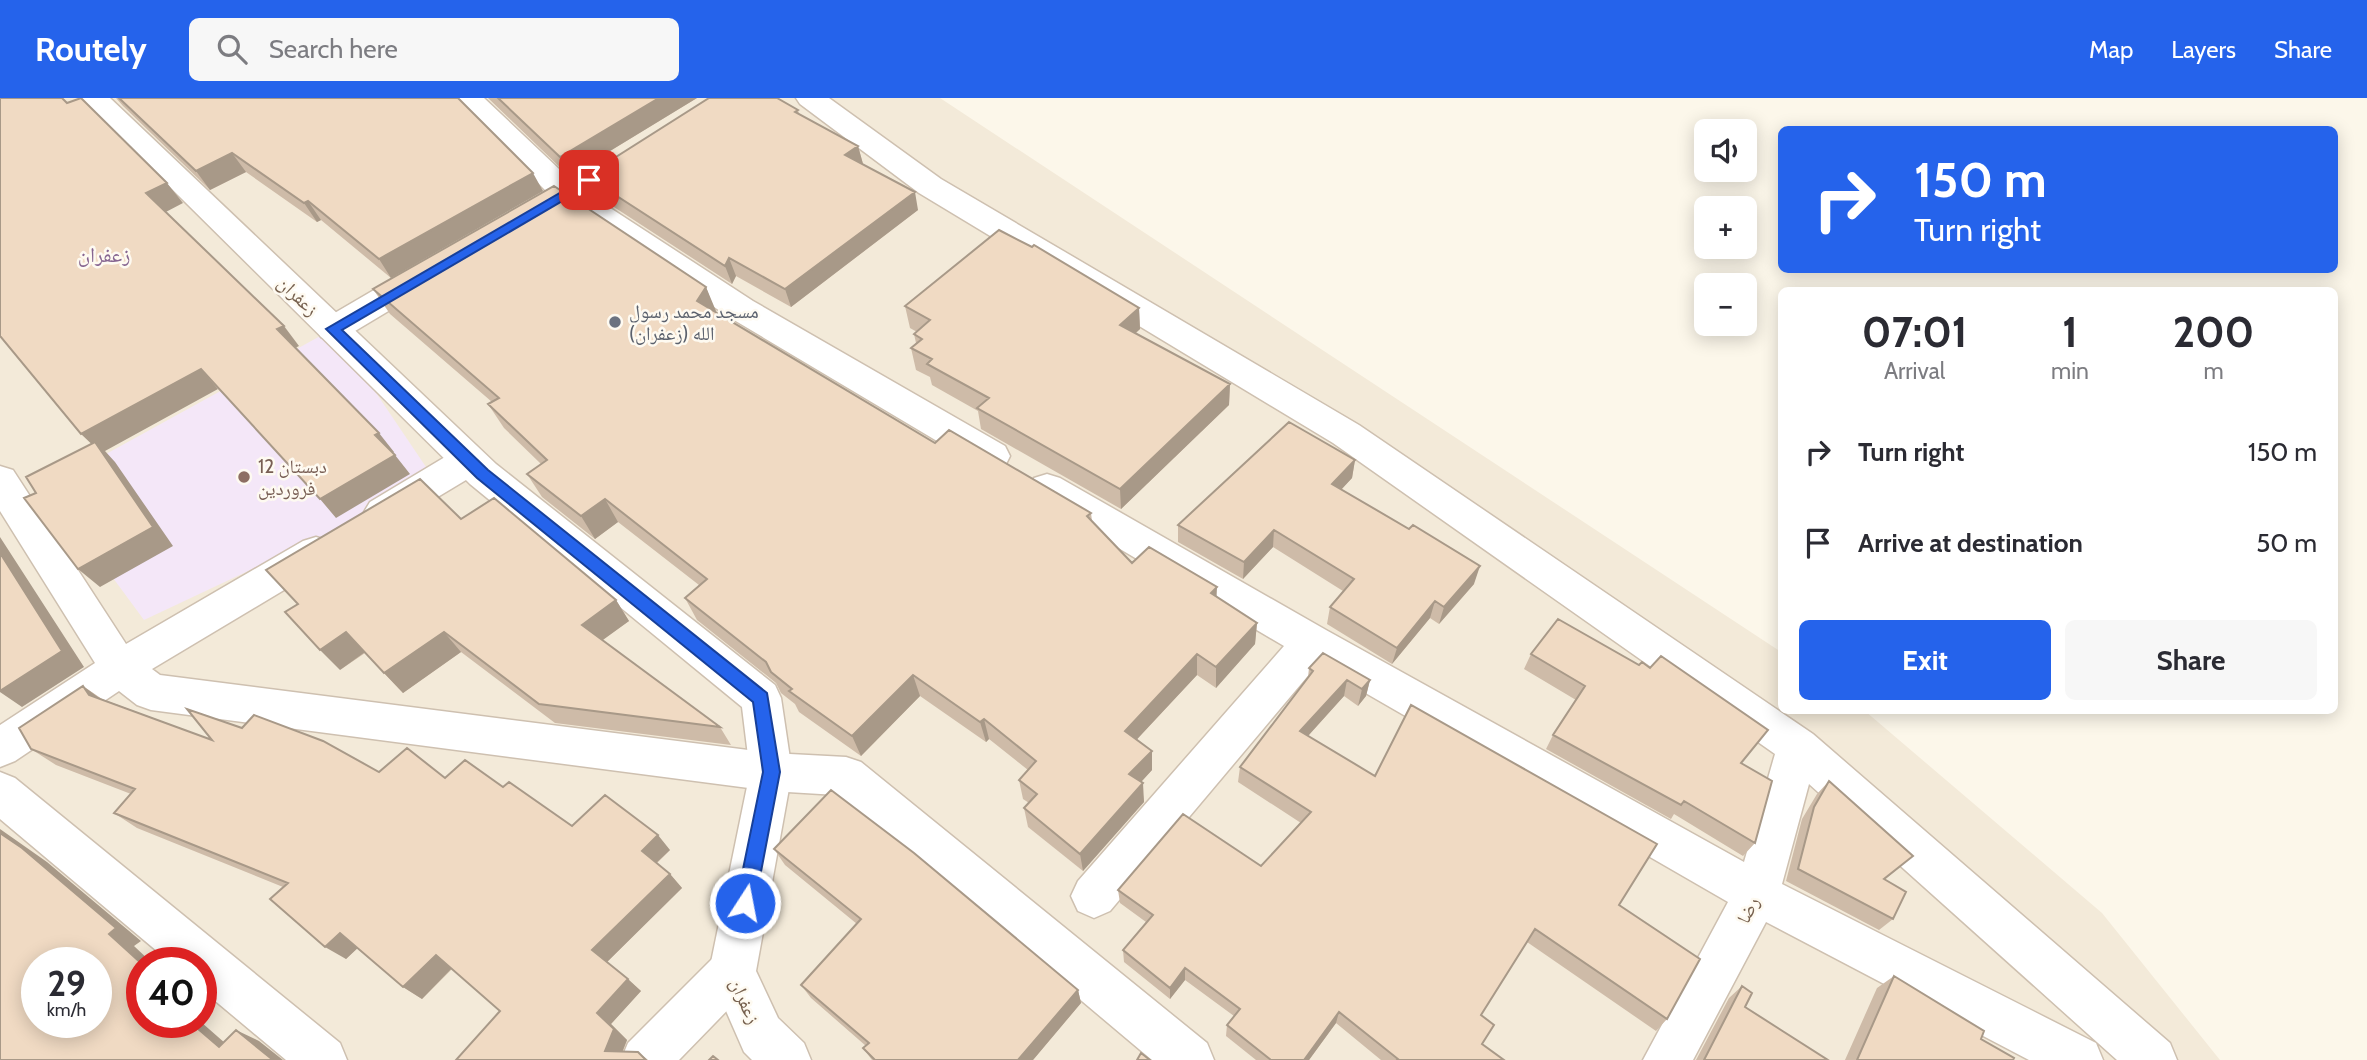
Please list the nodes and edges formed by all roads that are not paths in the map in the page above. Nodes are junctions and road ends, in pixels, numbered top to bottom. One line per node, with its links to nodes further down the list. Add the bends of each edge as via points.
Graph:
1 (94, 98): 5 (street, زعفران)
2 (467, 98): 8 (street, via 567,193 741,309)
3 (810, 98): 10 (street, via 930,186 1346,434)
4 (446, 262): 5 (street)
5 (332, 329): 6 (street, زعفران)
6 (468, 461): 9 (street); 12 (street, زعفران, via 761,698)
7 (0, 480): 9 (street)
8 (1312, 642): 14 (street); 15 (street)
9 (120, 668): 11 (street); 12 (street, via 151,692)
10 (1798, 747): 14 (street, رضا); 23 (street)
11 (0, 748)
12 (771, 772): 16 (street, زعفران); 20 (street, via 846,776)
13 (0, 792): 17 (street)
14 (1757, 894): 21 (street, رضا); 22 (street)
15 (1094, 896)
16 (732, 972): 18 (street); 19 (street, زعفران, via 761,1035)
17 (323, 1060)
18 (645, 1060)
19 (787, 1060)
20 (1190, 1060)
21 (1667, 1060)
22 (2079, 1060)
23 (2153, 1060)

